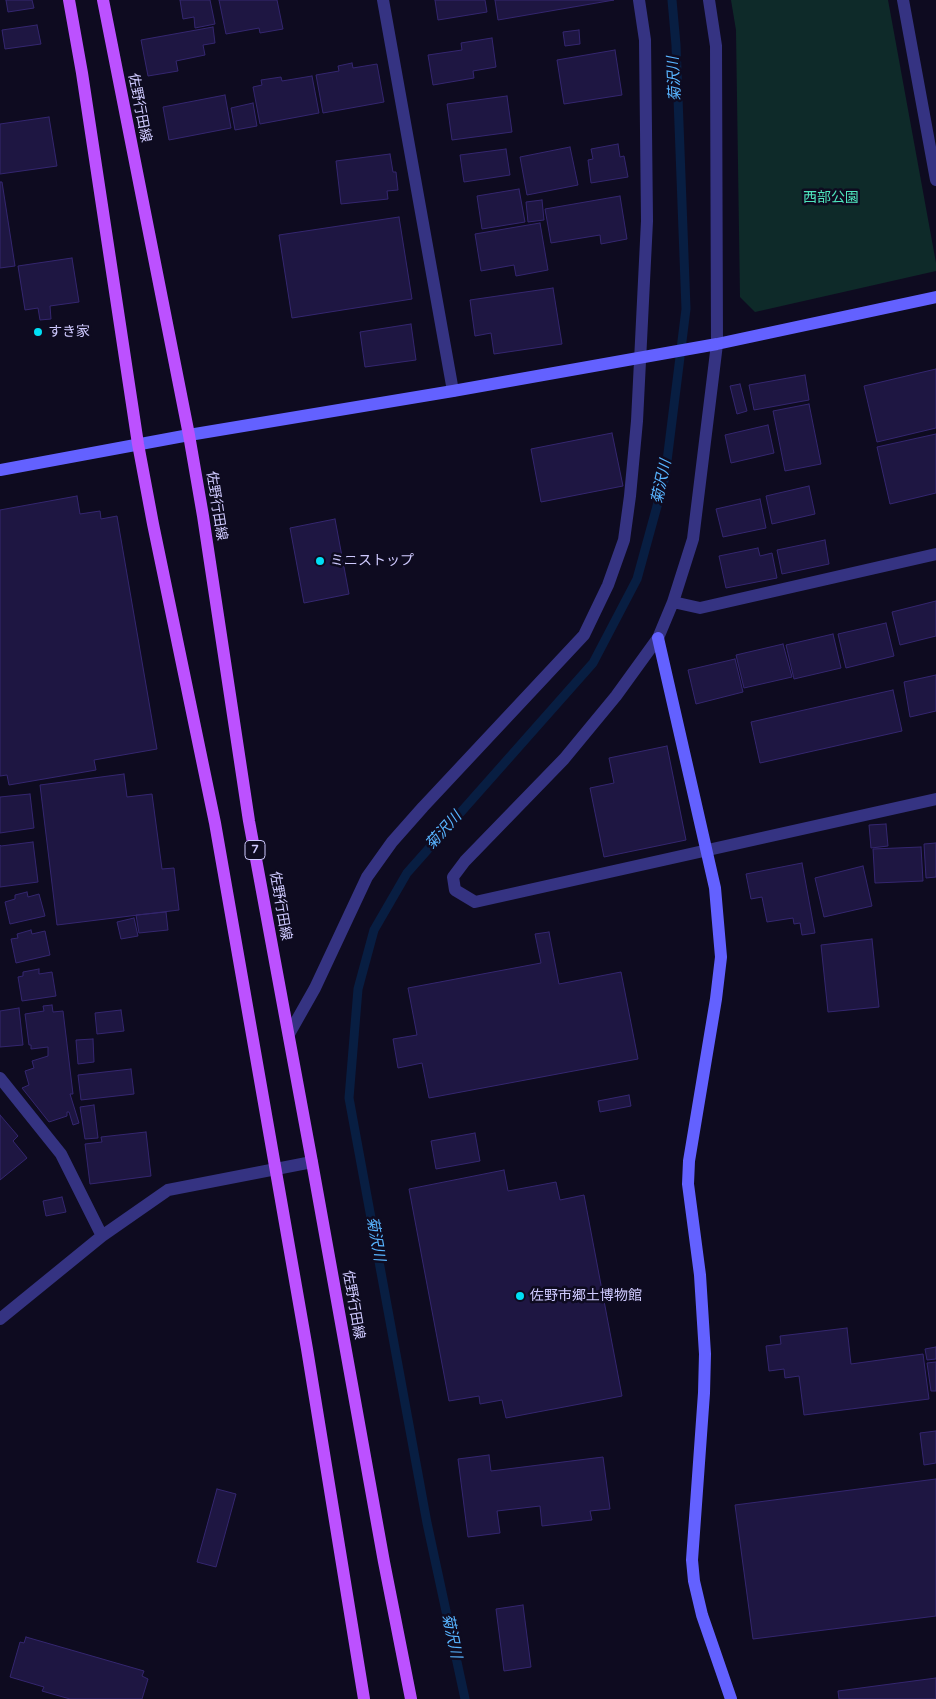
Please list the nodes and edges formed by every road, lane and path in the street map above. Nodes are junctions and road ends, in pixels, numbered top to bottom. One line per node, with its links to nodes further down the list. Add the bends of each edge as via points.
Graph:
1 (69, 0): 13 (main road)
2 (103, 0): 12 (main road, 佐野行田線 / 7)
3 (383, 0): 11 (street)
4 (639, 0): 10 (street, via 645,40 647,221)
5 (709, 0): 9 (street, via 716,46)
6 (903, 0): 7 (street)
7 (936, 180)
8 (936, 297): 9 (street)
9 (716, 344): 10 (street); 16 (street, via 693,539)
10 (640, 358): 11 (street); 20 (street, via 637,421 624,540 608,585 584,635 392,842 367,877 314,988)
11 (453, 391): 12 (street)
12 (189, 435): 13 (street); 20 (main road, 佐野行田線 / 7, via 249,821)
13 (138, 444): 14 (street); 23 (main road, via 215,823)
14 (0, 470)
15 (936, 554): 16 (street, via 700,608)
16 (673, 602): 17 (street)
17 (658, 638): 19 (street); 19 (street, via 564,759 465,861 453,877 455,890 475,902)
18 (936, 799): 19 (street)
19 (708, 850): 28 (street, via 715,888 720,957 689,1177 705,1354 692,1560 702,1615)
20 (288, 1034): 22 (main road, 佐野行田線 / 7)
21 (0, 1078): 24 (street, via 62,1154)
22 (312, 1162): 23 (street); 27 (main road, 佐野行田線 / 7)
23 (275, 1169): 24 (street, via 168,1190); 26 (main road)
24 (102, 1236): 25 (street)
25 (0, 1319)
26 (364, 1699)
27 (410, 1699)
28 (731, 1699)

